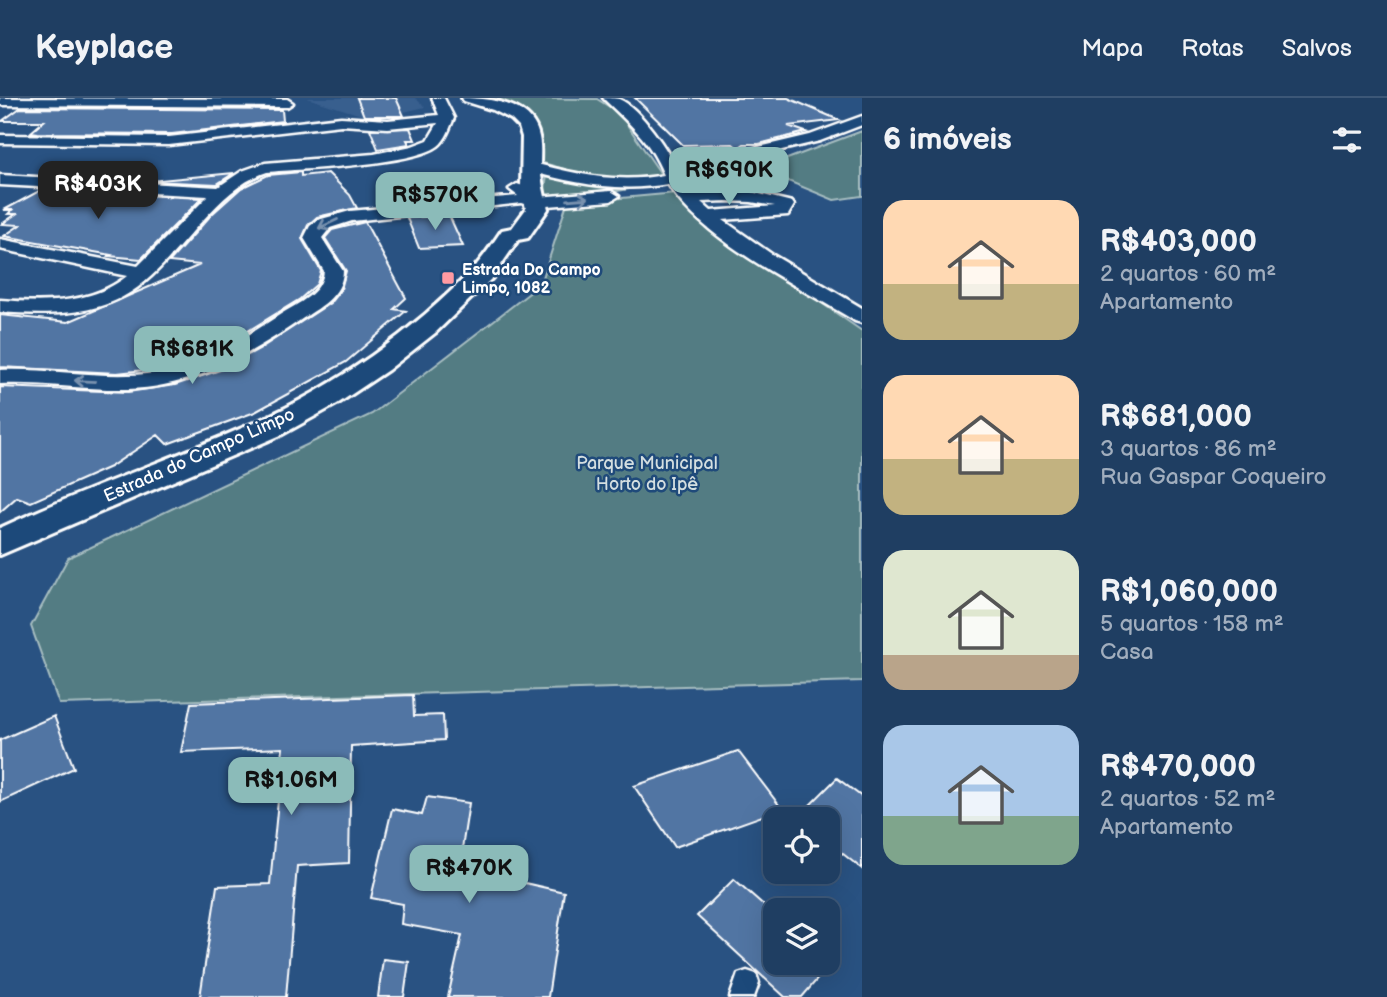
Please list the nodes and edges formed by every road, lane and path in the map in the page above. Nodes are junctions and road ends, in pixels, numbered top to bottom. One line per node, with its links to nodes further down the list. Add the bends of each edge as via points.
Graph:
1 (244, 98): 7 (street)
2 (267, 98): 8 (street)
3 (470, 98): 12 (main road, via 503,107 527,122)
4 (608, 98): 14 (street, via 627,110)
5 (0, 101): 7 (street)
6 (440, 103): 10 (street, via 388,124); 15 (street, via 439,136 416,150 265,168); 16 (main road, Estrada do Campo Limpo, via 506,116 520,137)
7 (229, 104): 8 (street)
8 (297, 107): 10 (street)
9 (862, 120): 14 (street, via 821,138 733,157)
10 (341, 121): 11 (street, via 169,141)
11 (0, 139)
12 (530, 167): 14 (street, via 604,185); 16 (main road)
13 (0, 180): 15 (street)
14 (680, 187): 16 (street, one-way to 14); 17 (street); 17 (street, via 773,199 786,205 782,211)
15 (221, 192): 19 (street)
16 (523, 197): 24 (street, one-way to 24, via 367,213 324,224 313,238 334,270 333,283 324,295 223,360 197,370 132,383); 25 (main road, Estrada do Campo Limpo, via 537,209 520,233 510,235 483,273 378,364 270,428)
17 (710, 216): 21 (street, via 750,247)
18 (0, 244): 19 (street)
19 (142, 274): 22 (street, via 124,288 73,306)
20 (862, 291): 21 (street)
21 (826, 293): 23 (street)
22 (0, 306)
23 (862, 317)
24 (0, 377)
25 (0, 543)

